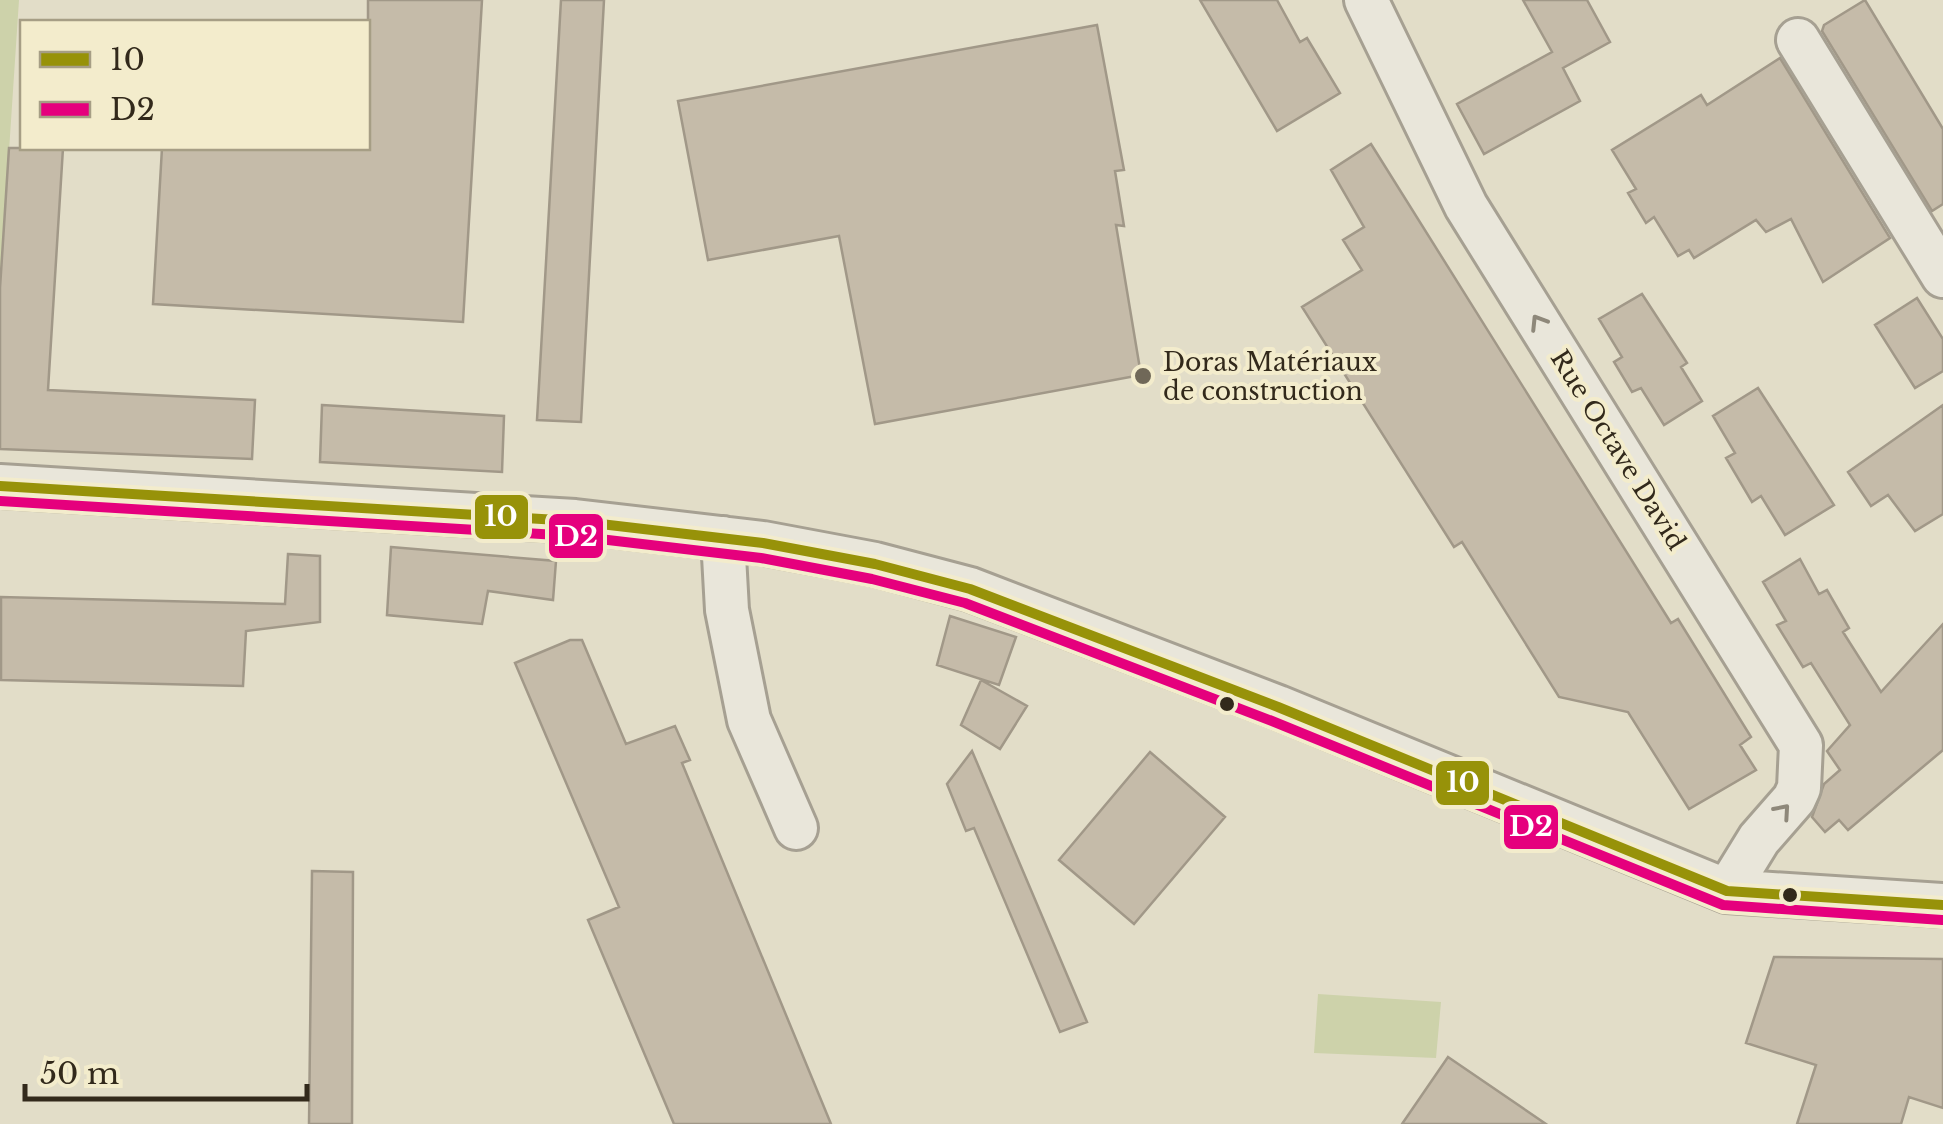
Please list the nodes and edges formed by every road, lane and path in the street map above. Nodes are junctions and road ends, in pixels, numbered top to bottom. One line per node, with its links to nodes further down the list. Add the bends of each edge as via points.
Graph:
1 (1366, 0): 7 (street, Rue Octave David, one-way to 1, via 1794,799 1801,745 1466,206)
2 (1798, 40): 3 (street)
3 (1943, 276)
4 (0, 486): 5 (street, via 576,521)
5 (723, 538): 6 (street, via 728,610 749,720); 7 (street, via 875,564 970,589)
6 (796, 828)
7 (1727, 891): 8 (street)
8 (1943, 905)

